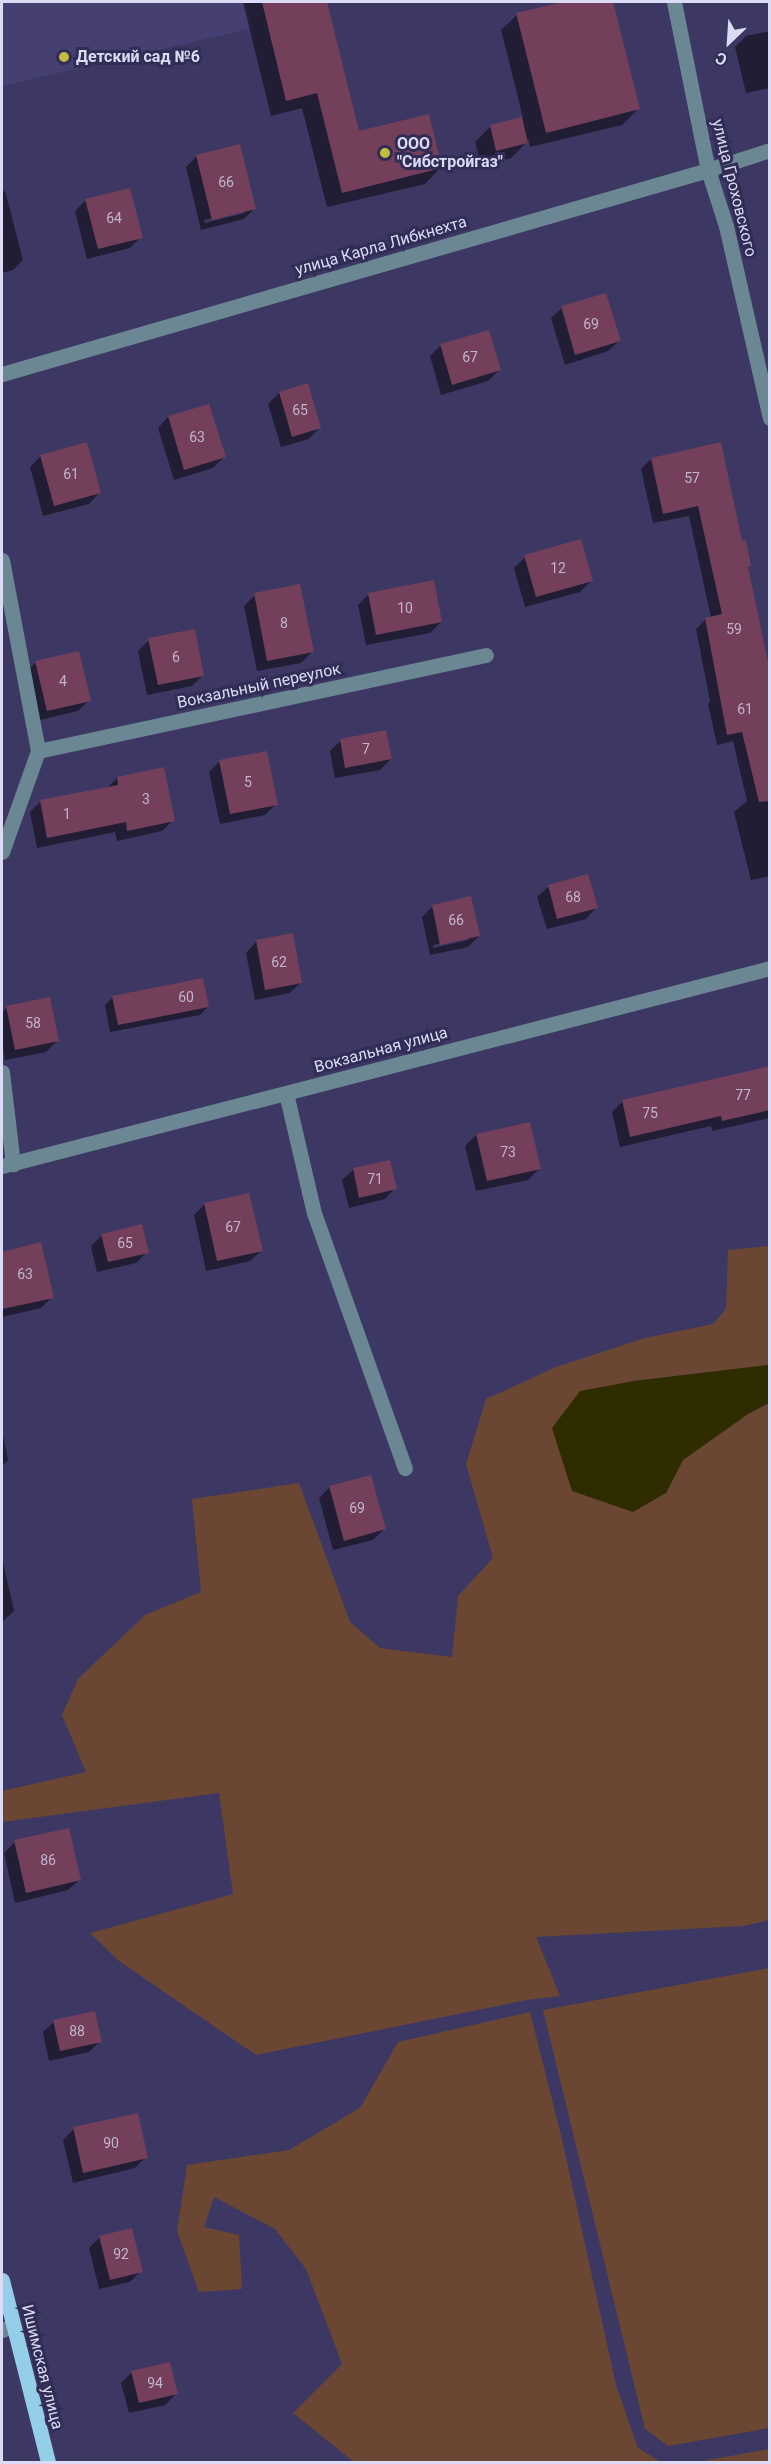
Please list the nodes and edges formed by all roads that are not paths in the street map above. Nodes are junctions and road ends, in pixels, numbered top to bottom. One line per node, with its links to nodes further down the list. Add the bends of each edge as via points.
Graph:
1 (674, 2): 3 (street, улица Гроховского)
2 (770, 150): 3 (street, улица Карла Либкнехта)
3 (708, 170): 4 (street, улица Карла Либкнехта); 5 (street, улица Гроховского, via 726,226)
4 (2, 374)
5 (770, 418)
6 (2, 560): 8 (street)
7 (486, 655): 8 (street, Вокзальный переулок)
8 (38, 751): 9 (street)
9 (2, 852)
10 (770, 968): 12 (street, Вокзальная улица)
11 (2, 1072): 13 (street)
12 (286, 1094): 13 (street, Вокзальная улица); 14 (street, via 314,1213)
13 (7, 1165)
14 (405, 1468)
15 (2, 2280): 16 (main road, Ишимская улица)
16 (7, 2328): 17 (main road, Ишимская улица)
17 (48, 2463)

